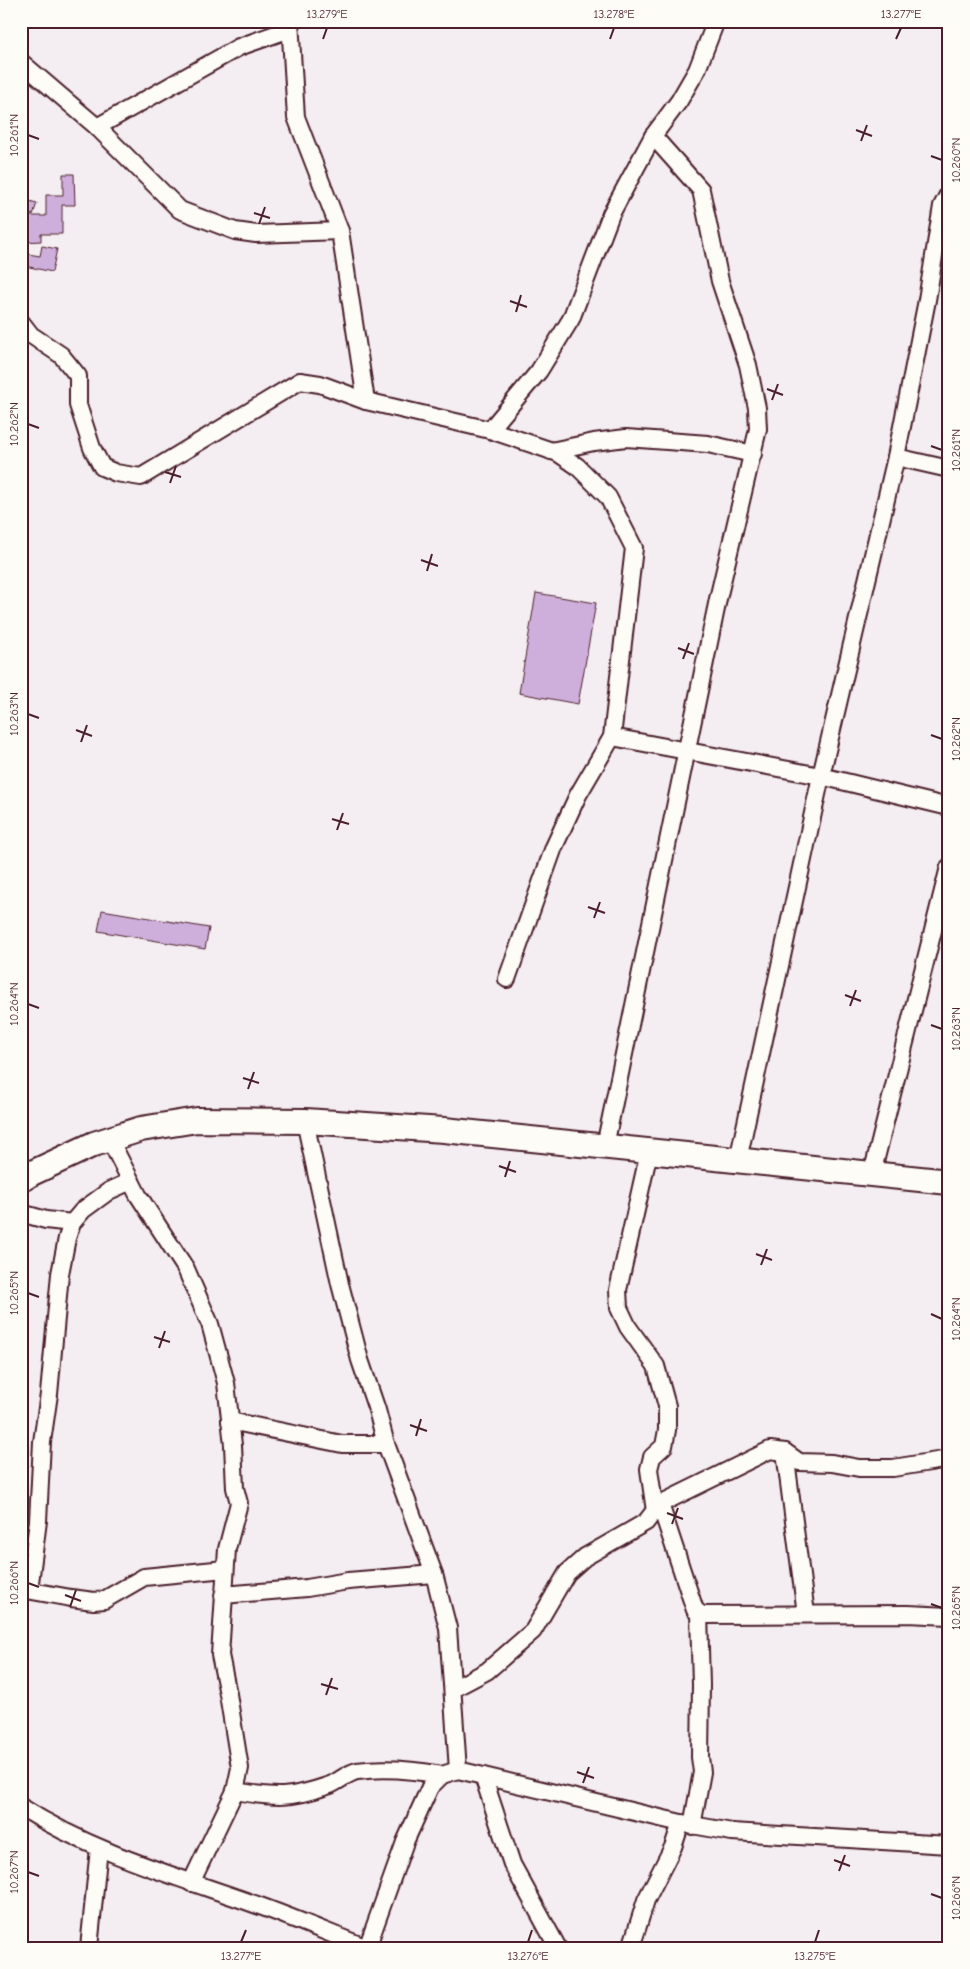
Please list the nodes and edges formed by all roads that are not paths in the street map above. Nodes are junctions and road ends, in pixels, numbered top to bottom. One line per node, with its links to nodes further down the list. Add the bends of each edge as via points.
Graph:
1 (716, 21): 5 (street, via 697,70)
2 (290, 25): 4 (street, via 238,48); 7 (street, via 298,122)
3 (21, 62): 4 (street)
4 (97, 127): 7 (street, via 180,210 235,231 256,234)
5 (653, 136): 10 (street, via 611,214 571,319 539,371); 12 (street, via 701,190 720,281 748,365 757,408 758,429)
6 (949, 193): 13 (street, via 942,206)
7 (340, 231): 9 (street)
8 (21, 322): 9 (street, via 31,335 61,355 78,376 78,405 92,448 102,467 116,473 141,477 300,381 320,384)
9 (366, 401): 10 (street)
10 (490, 430): 11 (street)
11 (551, 451): 12 (street, via 626,438 708,444); 15 (street, via 577,466 608,497 634,548)
12 (753, 454): 16 (street, via 718,599)
13 (896, 457): 14 (street); 17 (street)
14 (949, 469)
15 (612, 737): 16 (street); 20 (street, via 578,795 554,847)
16 (688, 751): 17 (street); 23 (street)
17 (821, 776): 18 (street); 25 (street)
18 (949, 807)
19 (949, 867): 26 (street)
20 (507, 979)
21 (305, 1120): 22 (main road, via 197,1120 141,1129); 23 (main road); 33 (street, via 340,1284)
22 (110, 1140): 27 (main road, via 94,1144); 28 (street)
23 (605, 1146): 24 (main road)
24 (649, 1152): 25 (main road); 36 (street, via 618,1290 619,1308 628,1327 656,1366 667,1406 664,1446 652,1457 649,1469)
25 (738, 1160): 26 (main road)
26 (872, 1174): 29 (main road)
27 (21, 1180)
28 (131, 1181): 31 (street, via 109,1191 83,1210); 32 (street, via 186,1269 210,1324 226,1382)
29 (949, 1182)
30 (21, 1213): 31 (street)
31 (72, 1224): 39 (street, via 60,1274 42,1442 38,1521)
32 (230, 1421): 33 (street, via 342,1444); 37 (street, via 239,1503)
33 (386, 1444): 38 (street)
34 (785, 1452): 35 (street, via 799,1462 859,1468 893,1468); 36 (street, via 770,1450); 42 (street)
35 (949, 1459)
36 (657, 1507): 41 (street); 44 (street, via 646,1522 585,1557 567,1573 533,1631 487,1671)
37 (224, 1569): 39 (street, via 144,1577 104,1600); 40 (street)
38 (434, 1574): 40 (street); 44 (street, via 448,1628)
39 (25, 1590)
40 (223, 1595): 48 (street, via 220,1655 240,1768)
41 (698, 1613): 42 (street); 50 (street, via 702,1772)
42 (806, 1614): 43 (street)
43 (949, 1616)
44 (453, 1689): 45 (street)
45 (458, 1770): 46 (street); 47 (street)
46 (442, 1775): 48 (street, via 414,1770 355,1771 333,1784 304,1794 285,1797); 53 (street, via 430,1787 406,1842 367,1948)
47 (483, 1776): 50 (street); 55 (street, via 512,1864)
48 (235, 1791): 53 (street)
49 (21, 1807): 52 (street)
50 (687, 1824): 51 (street, via 750,1834); 56 (street, via 646,1900)
51 (949, 1844)
52 (99, 1848): 53 (street); 54 (street)
53 (191, 1883)
54 (88, 1948)
55 (558, 1948)
56 (631, 1948)

